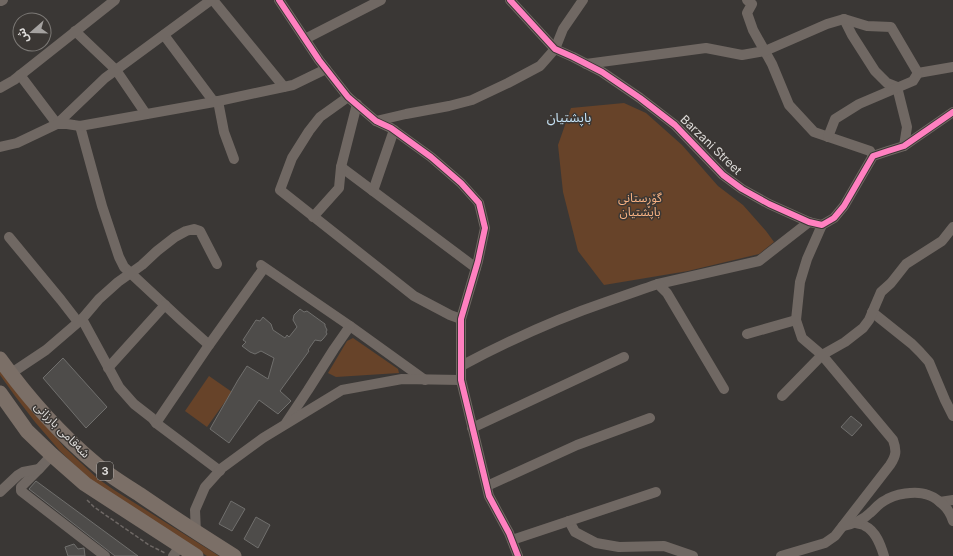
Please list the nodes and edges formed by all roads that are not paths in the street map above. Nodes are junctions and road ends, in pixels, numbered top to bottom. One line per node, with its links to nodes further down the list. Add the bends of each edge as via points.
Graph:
1 (0, 0): 2 (street)
2 (3, 0)
3 (115, 0): 11 (street)
4 (212, 0): 12 (street); 22 (street)
5 (279, 0): 13 (street)
6 (380, 0): 13 (street)
7 (510, 0): 14 (street, Barzani Street)
8 (582, 0): 14 (street, via 563,29)
9 (747, 0): 15 (street, via 752,4 747,13 753,30)
10 (844, 19): 15 (street); 20 (street, via 867,26 891,26); 24 (street, via 875,71 887,83)
11 (75, 31): 19 (street); 21 (street)
12 (164, 35): 19 (street); 26 (street)
13 (305, 39): 18 (street)
14 (555, 49): 16 (street, Barzani Street); 30 (street, via 540,66 472,100)
15 (765, 51): 16 (street, via 742,55 706,48); 34 (street, via 789,105 814,132)
16 (586, 64): 42 (street, Barzani Street, via 640,98 675,125 723,175 742,189)
17 (953, 67): 20 (street)
18 (326, 69): 22 (street); 25 (street)
19 (116, 70): 29 (street); 31 (street)
20 (918, 72): 24 (street, via 913,81)
21 (20, 75): 23 (street); 31 (street)
22 (284, 87): 26 (street)
23 (0, 88)
24 (897, 88): 34 (street, via 858,104 835,119); 35 (street, via 907,127)
25 (348, 97): 27 (street); 41 (street, via 320,117 309,131 292,158 280,190)
26 (216, 101): 29 (street); 38 (street)
27 (357, 104): 30 (street); 39 (street)
28 (953, 112): 35 (street)
29 (146, 114): 32 (street)
30 (376, 121): 33 (street)
31 (57, 124): 32 (street); 36 (street, via 17,143)
32 (80, 126): 48 (street, via 119,257 124,267)
33 (394, 130): 40 (street); 47 (street, via 462,183 479,203 485,228)
34 (828, 136): 37 (street, via 870,151)
35 (904, 146): 37 (street)
36 (0, 147)
37 (873, 156): 43 (street, via 844,206 834,218)
38 (234, 159)
39 (341, 167): 40 (street); 41 (street, via 339,188)
40 (373, 191): 47 (street)
41 (314, 217): 52 (street, via 414,296)
42 (809, 222): 43 (street, Barzani Street); 49 (street, via 759,261)
43 (822, 225): 53 (street, via 800,282)
44 (953, 227): 51 (street, via 942,241 906,264 881,292)
45 (9, 237): 54 (street)
46 (217, 264): 48 (street, via 200,231 194,229 175,237)
47 (476, 268): 52 (street)
48 (131, 272): 50 (street); 54 (street, via 99,299)
49 (658, 284): 61 (street, via 548,324); 66 (street, via 667,293)
50 (166, 305): 57 (street); 62 (street)
51 (872, 312): 58 (street, via 862,328 845,342); 69 (street, via 929,362)
52 (461, 319): 61 (street)
53 (796, 320): 56 (street); 58 (street, via 802,338)
54 (80, 321): 62 (street); 63 (street, via 46,350)
55 (350, 326): 57 (street, via 262,266); 64 (street); 72 (street)
56 (747, 334)
57 (210, 345): 71 (street)
58 (822, 355): 68 (street); 85 (street, via 893,440 895,447 895,456 890,466)
59 (624, 357): 73 (street)
60 (0, 360): 63 (highway, شەقامی بارزانی / 3)
61 (461, 366): 65 (street)
62 (108, 368): 71 (street, via 118,387)
63 (10, 374): 86 (highway, شەقامی بارزانی / 3, via 64,436 98,466)
64 (425, 380): 65 (street); 72 (street, via 402,380 342,390)
65 (461, 380): 73 (street)
66 (724, 389)
67 (0, 393): 74 (highway, شەقامی بارزانی / 3, via 28,431)
68 (782, 396)
69 (953, 416)
70 (650, 418): 77 (street, via 578,445)
71 (156, 423): 76 (street)
72 (283, 426): 76 (street)
73 (472, 428): 77 (street)
74 (52, 455): 75 (street); 88 (highway, شەقامی بارزانی / 3, via 86,484)
75 (39, 469): 78 (street, via 23,472); 89 (street, via 21,487 21,491)
76 (220, 471): 86 (street, via 205,487 195,510)
77 (487, 486): 87 (street, via 489,496)
78 (0, 492)
79 (656, 492): 83 (street)
80 (953, 500): 81 (street)
81 (940, 502): 82 (street, via 949,511); 84 (street, via 928,494 902,494 884,500)
82 (953, 520)
83 (569, 521): 87 (street); 93 (street, via 575,532 596,543 619,547 664,546)
84 (856, 523): 85 (street); 95 (street, via 866,526 873,532)
85 (843, 526): 94 (street, via 825,543)
86 (196, 533): 91 (highway, شەقامی بارزانی / 3)
87 (512, 540): 92 (street)
88 (176, 551): 90 (highway, شەقامی بارزانی / 3)
89 (106, 556)
90 (196, 556)
91 (234, 556)
92 (518, 556)
93 (693, 556)
94 (781, 556)
95 (884, 556)

